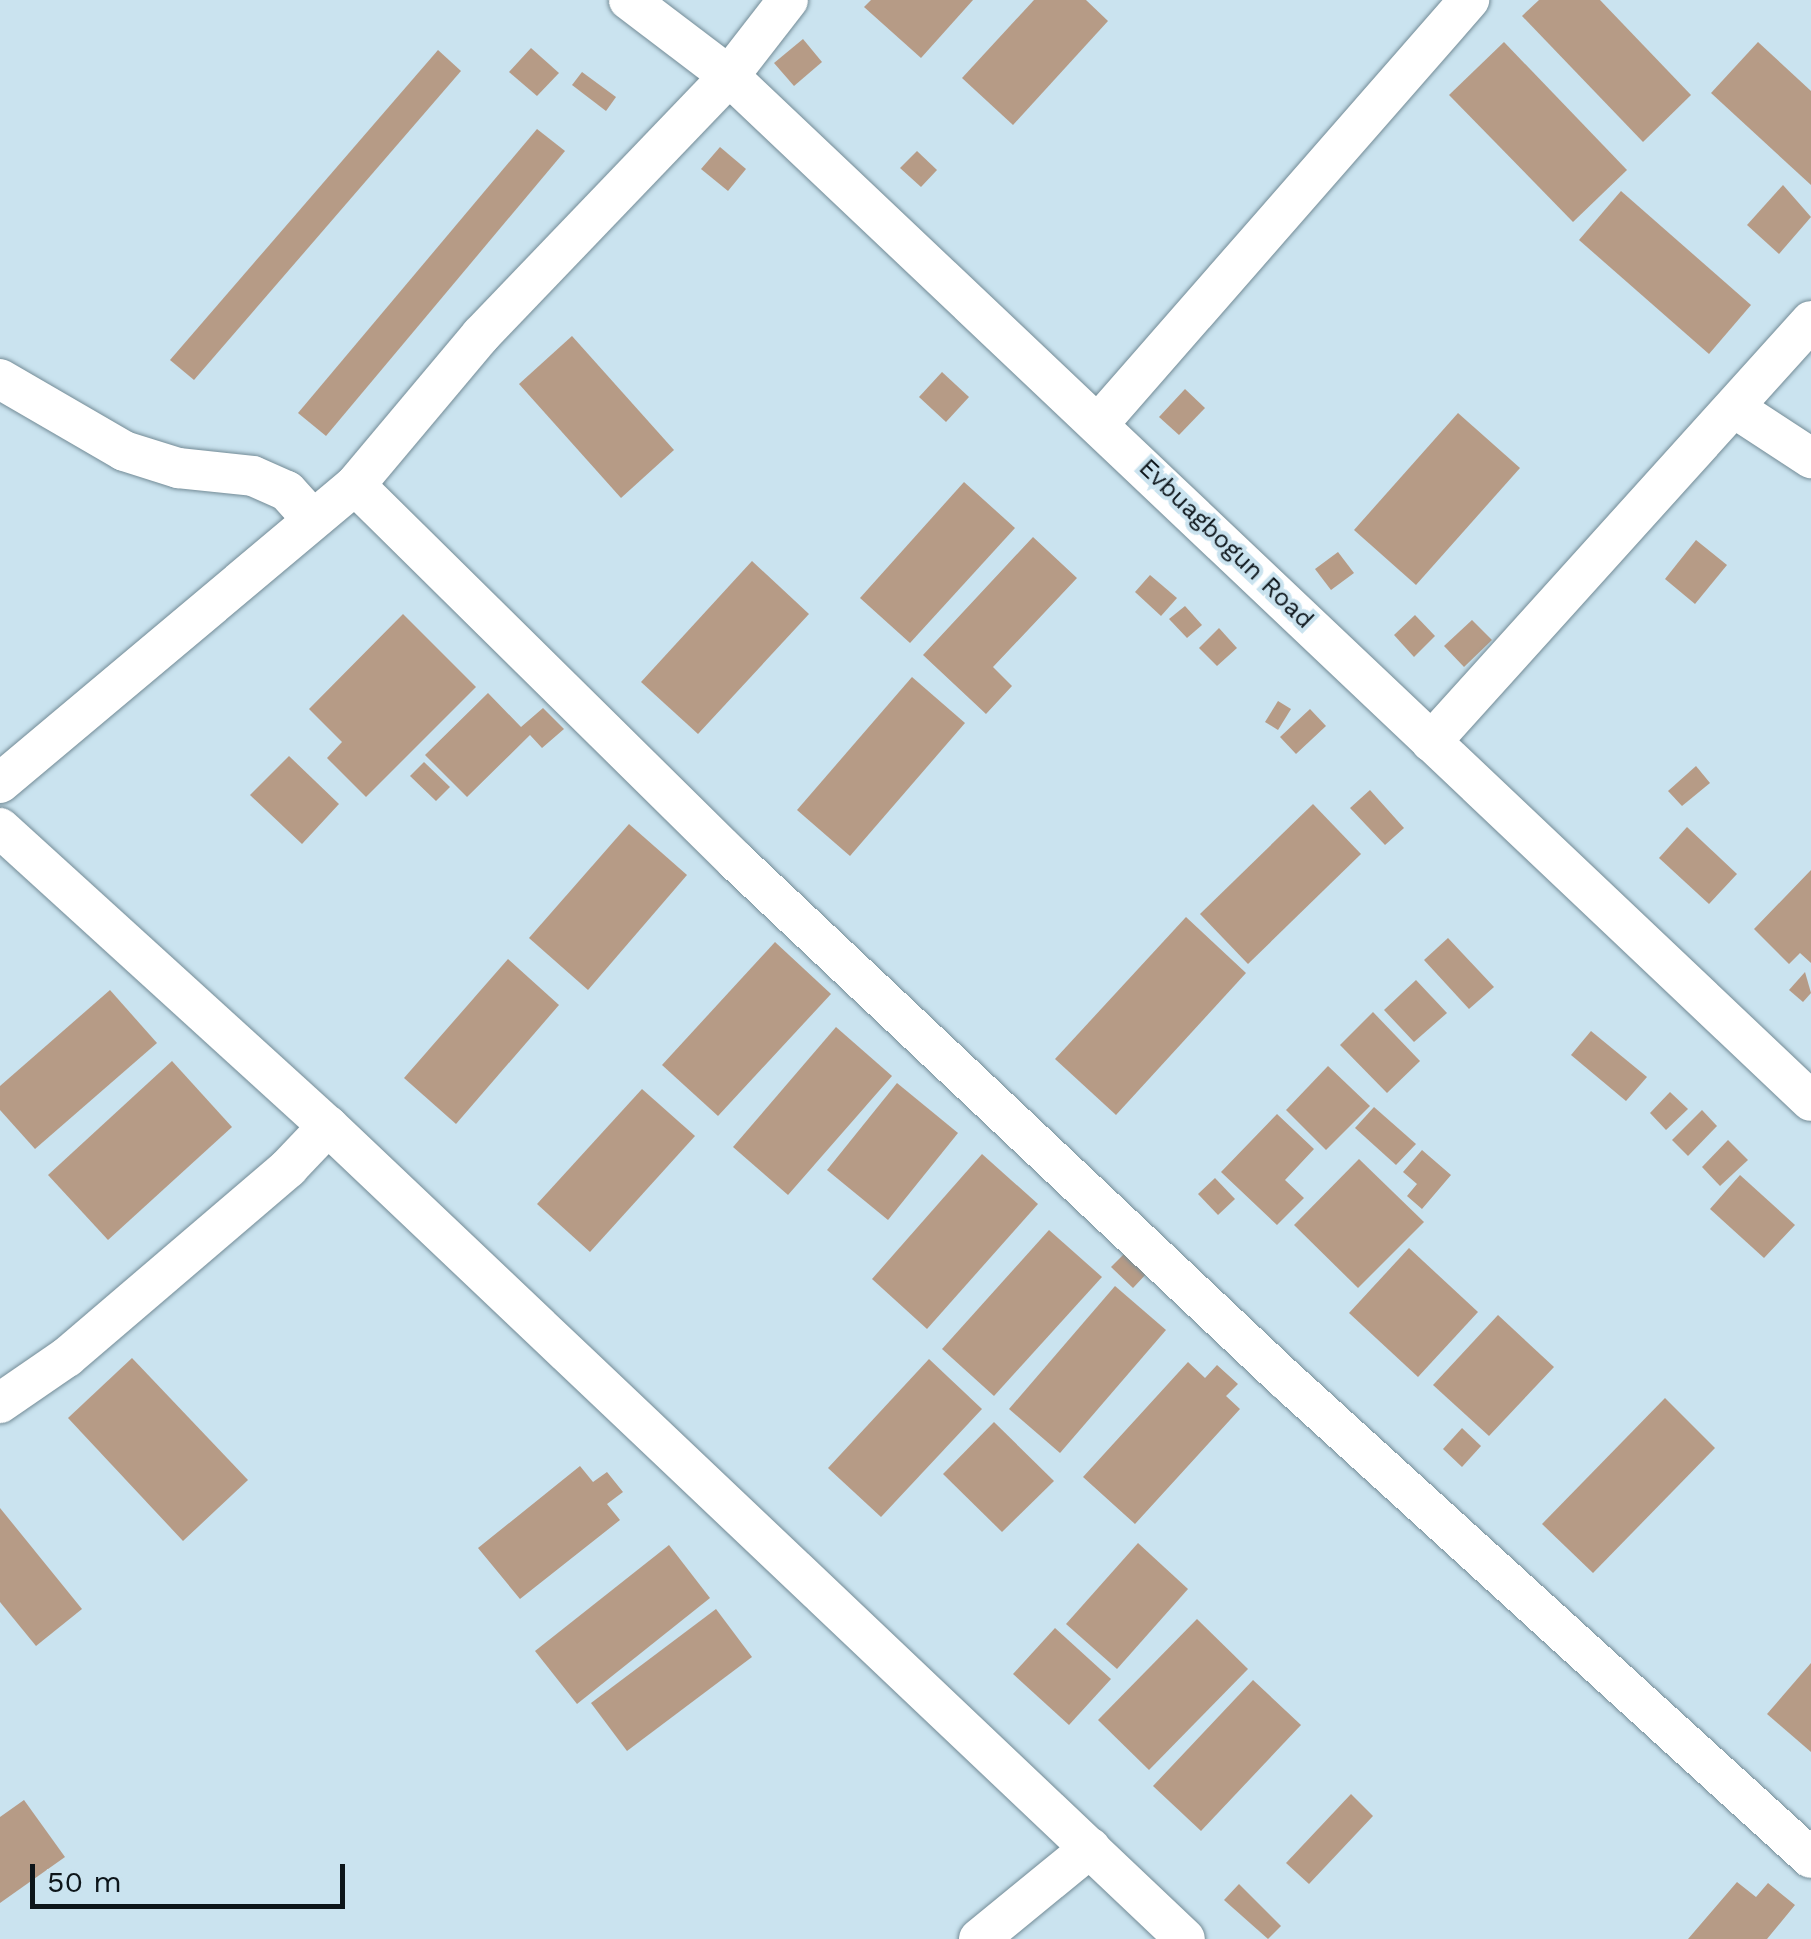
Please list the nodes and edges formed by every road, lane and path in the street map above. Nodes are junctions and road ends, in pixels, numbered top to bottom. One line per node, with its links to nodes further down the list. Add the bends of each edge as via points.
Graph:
1 (629, 0): 4 (street, Evbuagbogun Road)
2 (788, 0): 4 (street)
3 (1468, 0): 8 (street)
4 (729, 76): 8 (street, Evbuagbogun Road); 10 (street, via 480,335)
5 (1811, 321): 7 (street)
6 (0, 379): 11 (street, via 124,451 270,483)
7 (1736, 409): 9 (street); 12 (street)
8 (1100, 422): 12 (street, Evbuagbogun Road)
9 (1811, 458)
10 (356, 486): 11 (street); 19 (street, via 736,861 1285,1379)
11 (311, 518): 13 (street)
12 (1431, 742): 15 (street, Evbuagbogun Road)
13 (0, 783)
14 (0, 828): 16 (street)
15 (1811, 1100)
16 (328, 1126): 17 (street, via 67,1357); 18 (street)
17 (0, 1403)
18 (1090, 1848): 20 (street); 21 (street)
19 (1811, 1858)
20 (978, 1939)
21 (1185, 1939)

